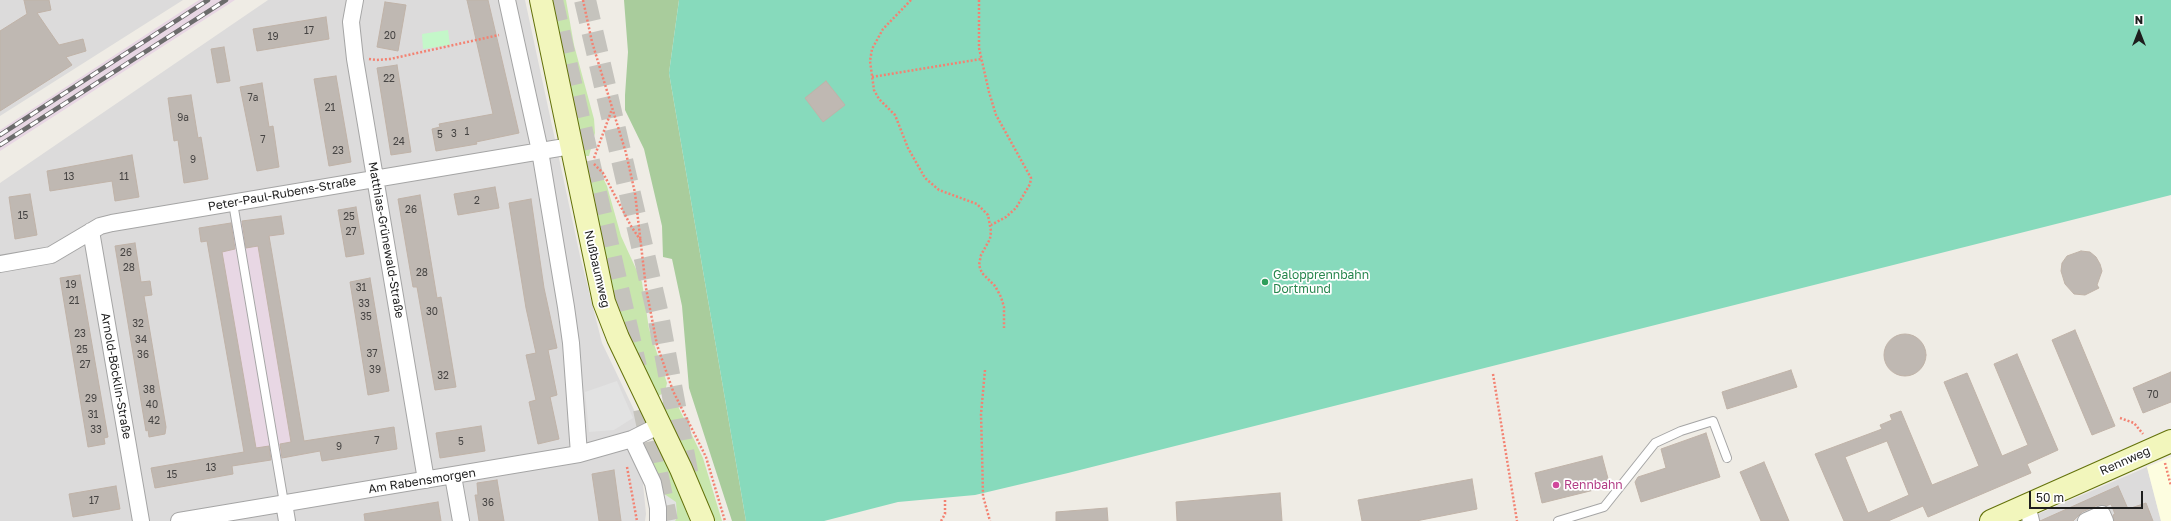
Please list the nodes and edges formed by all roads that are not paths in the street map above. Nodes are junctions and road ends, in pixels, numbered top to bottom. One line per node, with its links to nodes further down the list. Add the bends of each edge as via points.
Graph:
1 (355, 0): 6 (street, Matthias-Grünewald-Straße, via 351,22 355,59)
2 (507, 0): 5 (street)
3 (541, 0): 4 (street, Nußbaumweg)
4 (571, 146): 5 (street, Peter-Paul-Rubens-Straße); 10 (street, Nußbaumweg, via 604,302 618,338)
5 (540, 151): 6 (street, Peter-Paul-Rubens-Straße); 13 (street, via 571,343)
6 (375, 178): 7 (street, Peter-Paul-Rubens-Straße); 16 (street, Matthias-Grünewald-Straße)
7 (233, 203): 8 (street, Peter-Paul-Rubens-Straße, via 106,224); 17 (lane)
8 (91, 231): 9 (street, Peter-Paul-Rubens-Straße, via 51,254); 19 (street, Arnold-Böcklin-Straße)
9 (0, 264)
10 (660, 425): 11 (street, Am Rabensmorgen); 24 (street, Nußbaumweg)
11 (627, 441): 13 (street, Am Rabensmorgen); 23 (street, via 653,483)
12 (2164, 444): 18 (street, Rennweg)
13 (580, 454): 15 (street, Am Rabensmorgen)
14 (1726, 458): 25 (lane, via 1713,420 1681,431 1655,443 1604,508)
15 (453, 476): 16 (street, Am Rabensmorgen); 22 (street)
16 (426, 480): 17 (street, Am Rabensmorgen)
17 (284, 503): 20 (street, Am Rabensmorgen); 21 (street)
18 (2029, 513): 26 (street, Rennweg)
19 (141, 521)
20 (179, 521)
21 (287, 521)
22 (460, 521)
23 (658, 521)
24 (703, 521)
25 (1558, 521)
26 (1991, 521)
27 (2086, 521): 28 (street, via 2102,514)
28 (2105, 521)

